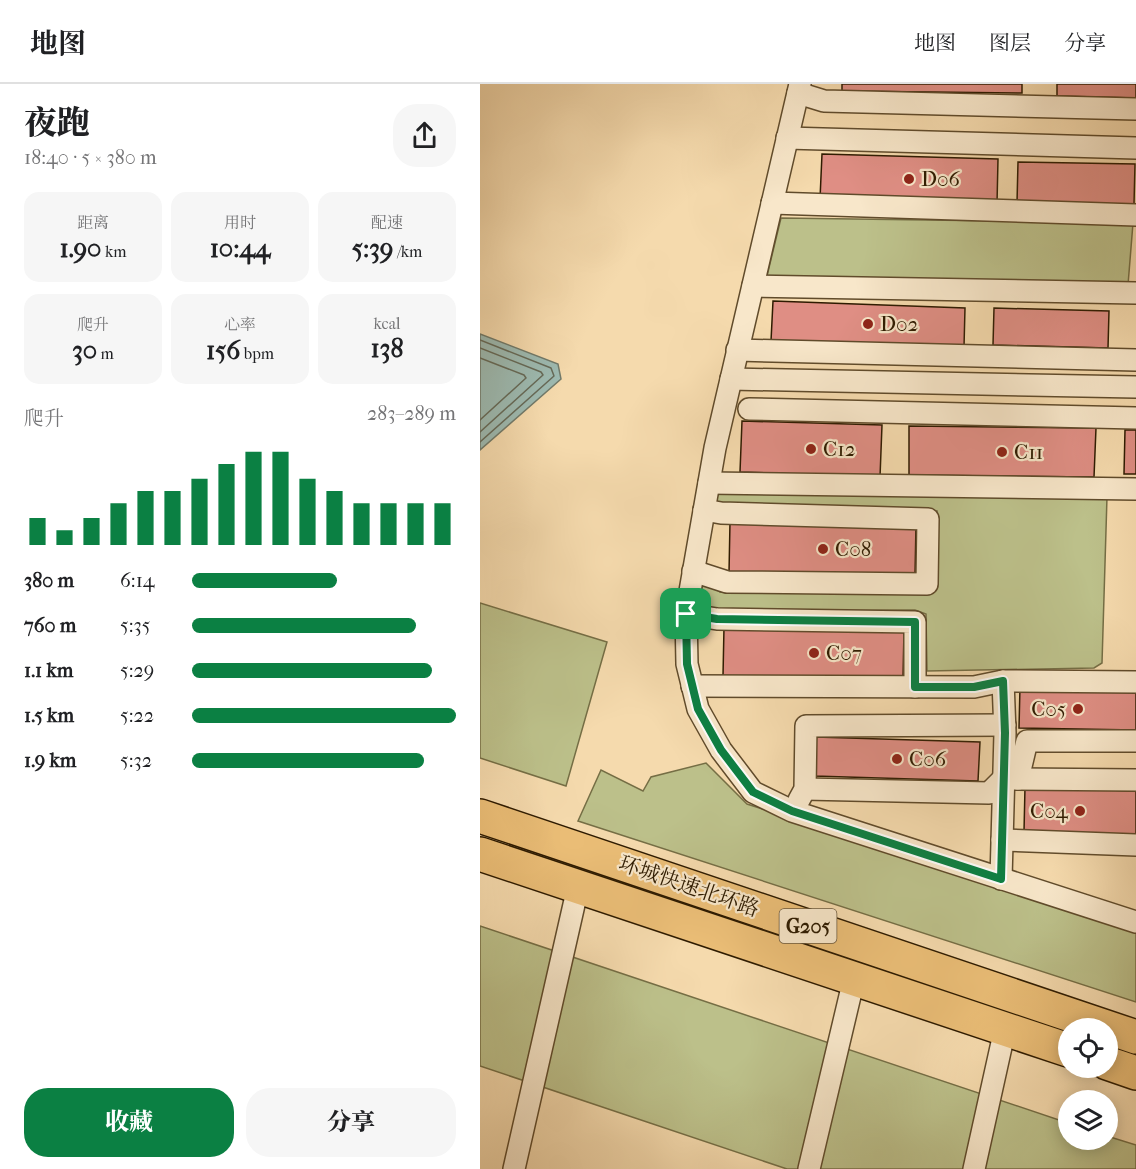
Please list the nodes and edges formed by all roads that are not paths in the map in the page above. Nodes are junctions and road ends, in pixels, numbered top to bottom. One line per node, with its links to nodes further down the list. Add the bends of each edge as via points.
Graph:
1 (799, 88): 2 (street, via 824,101); 3 (street)
2 (1136, 109)
3 (788, 138): 4 (street); 5 (street)
4 (1136, 148)
5 (772, 203): 6 (street); 7 (street)
6 (1136, 215)
7 (753, 286): 8 (street); 9 (street)
8 (1136, 293)
9 (737, 350): 10 (street); 11 (street)
10 (1136, 362): 14 (street)
11 (731, 380): 12 (street); 19 (street)
12 (853, 382): 13 (street); 16 (street)
13 (1066, 386): 14 (street); 17 (street)
14 (1135, 387)
15 (749, 409): 16 (street)
16 (852, 411): 17 (street)
17 (1067, 417): 18 (street)
18 (1136, 418)
19 (709, 483): 20 (street); 21 (street)
20 (1136, 489)
21 (704, 510): 22 (street); 22 (street, via 928,519 927,584 727,582)
22 (693, 571): 23 (street)
23 (686, 614): 26 (street, via 687,664); 27 (street, via 717,619 915,622)
24 (1003, 681): 25 (street); 27 (street, via 974,687); 28 (street)
25 (1136, 682)
26 (692, 686): 27 (street); 33 (street, via 698,709 721,750 753,792)
27 (915, 687)
28 (1005, 725): 30 (street); 32 (street, via 806,726)
29 (1136, 741): 30 (street, via 1027,741)
30 (1011, 779): 31 (street); 32 (street, via 989,793); 35 (street)
31 (1136, 780)
32 (805, 789): 33 (street)
33 (792, 811): 38 (street)
34 (480, 816): 43 (highway, 环城快速北环路 / G205)
35 (1002, 840): 36 (street); 38 (street)
36 (1136, 844)
37 (480, 854): 39 (highway, 环城快速北环路 / G205)
38 (1001, 879): 40 (street)
39 (578, 887): 41 (highway, 环城快速北环路 / G205); 47 (street)
40 (1136, 922)
41 (854, 979): 42 (highway, 环城快速北环路 / G205); 48 (street)
42 (1005, 1029): 44 (highway, 环城快速北环路 / G205); 49 (street)
43 (1136, 1036)
44 (1058, 1047)
45 (1118, 1067): 46 (highway)
46 (1136, 1073)
47 (514, 1169)
48 (809, 1169)
49 (974, 1169)

